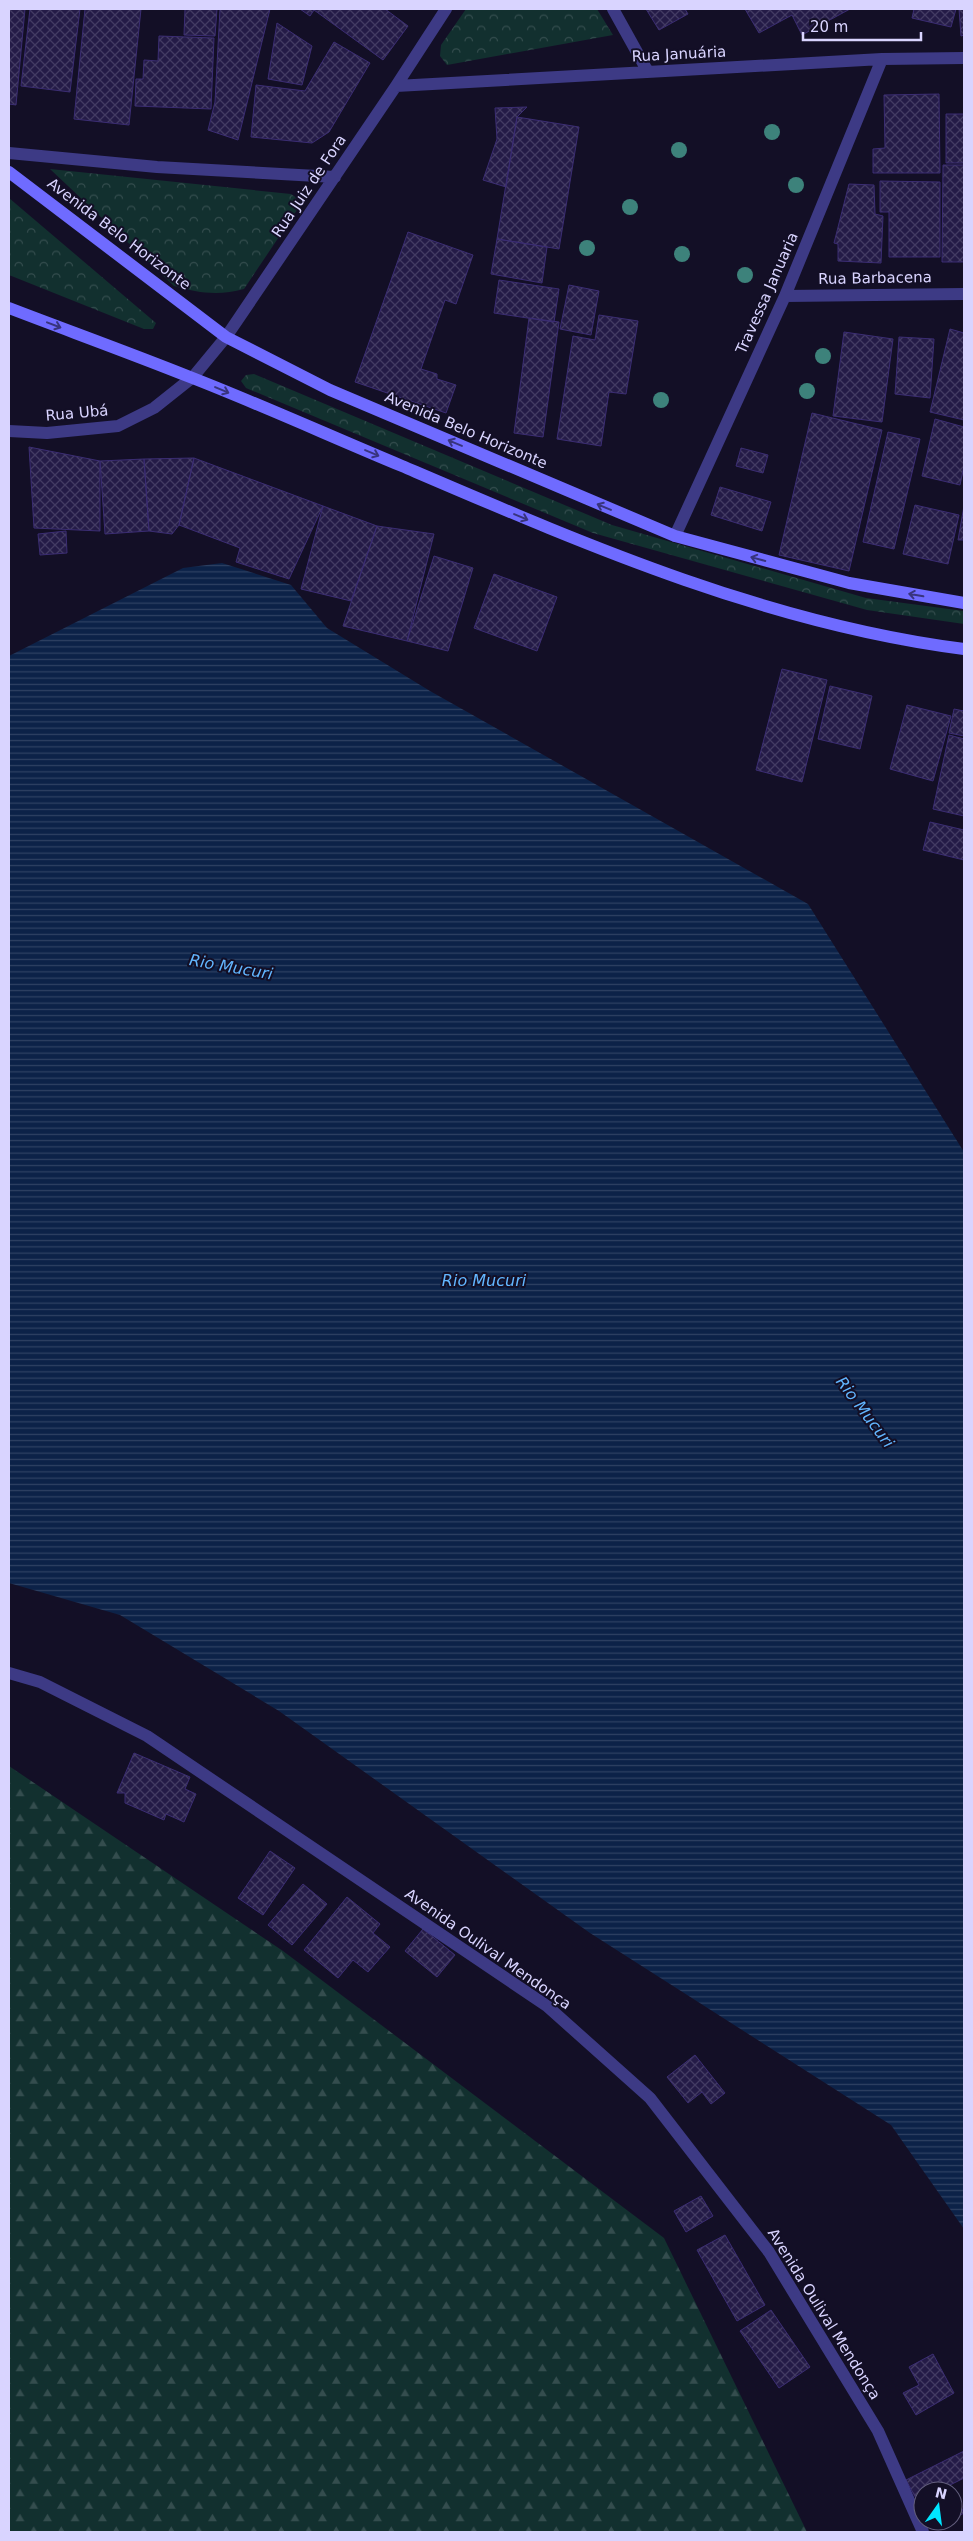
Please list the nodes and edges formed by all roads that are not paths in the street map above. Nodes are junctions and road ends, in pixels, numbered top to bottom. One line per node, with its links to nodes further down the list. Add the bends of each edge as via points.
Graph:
1 (446, 9): 6 (street, Rua Juiz de Fora)
2 (614, 9): 5 (street)
3 (964, 58): 4 (street, Rua Januária)
4 (882, 59): 5 (street, Rua Januária); 11 (street, Travessa Januaria)
5 (648, 72): 6 (street, Rua Januária)
6 (396, 86): 9 (street, Rua Juiz de Fora)
7 (9, 153): 9 (street, via 157,167)
8 (9, 172): 13 (street, Avenida Belo Horizonte)
9 (335, 177): 13 (street, Rua Juiz de Fora)
10 (964, 294): 11 (street, Rua Barbacena)
11 (785, 296): 16 (street, Travessa Januaria)
12 (9, 308): 14 (street, one-way to 14)
13 (226, 337): 14 (street, Rua Juiz de Fora); 16 (street, Avenida Belo Horizonte, one-way to 13, via 330,390)
14 (192, 377): 15 (street, Rua Ubá, via 154,408 118,426 47,433); 18 (street, one-way to 18, via 663,574 796,616 930,645)
15 (9, 431)
16 (674, 536): 17 (street, Avenida Belo Horizonte, one-way to 16, via 849,583)
17 (964, 603)
18 (964, 649)
19 (9, 1673): 20 (street, Avenida Oulival Mendonça, via 40,1682 147,1736 547,2006 650,2098 769,2252 878,2431)
20 (923, 2532)

